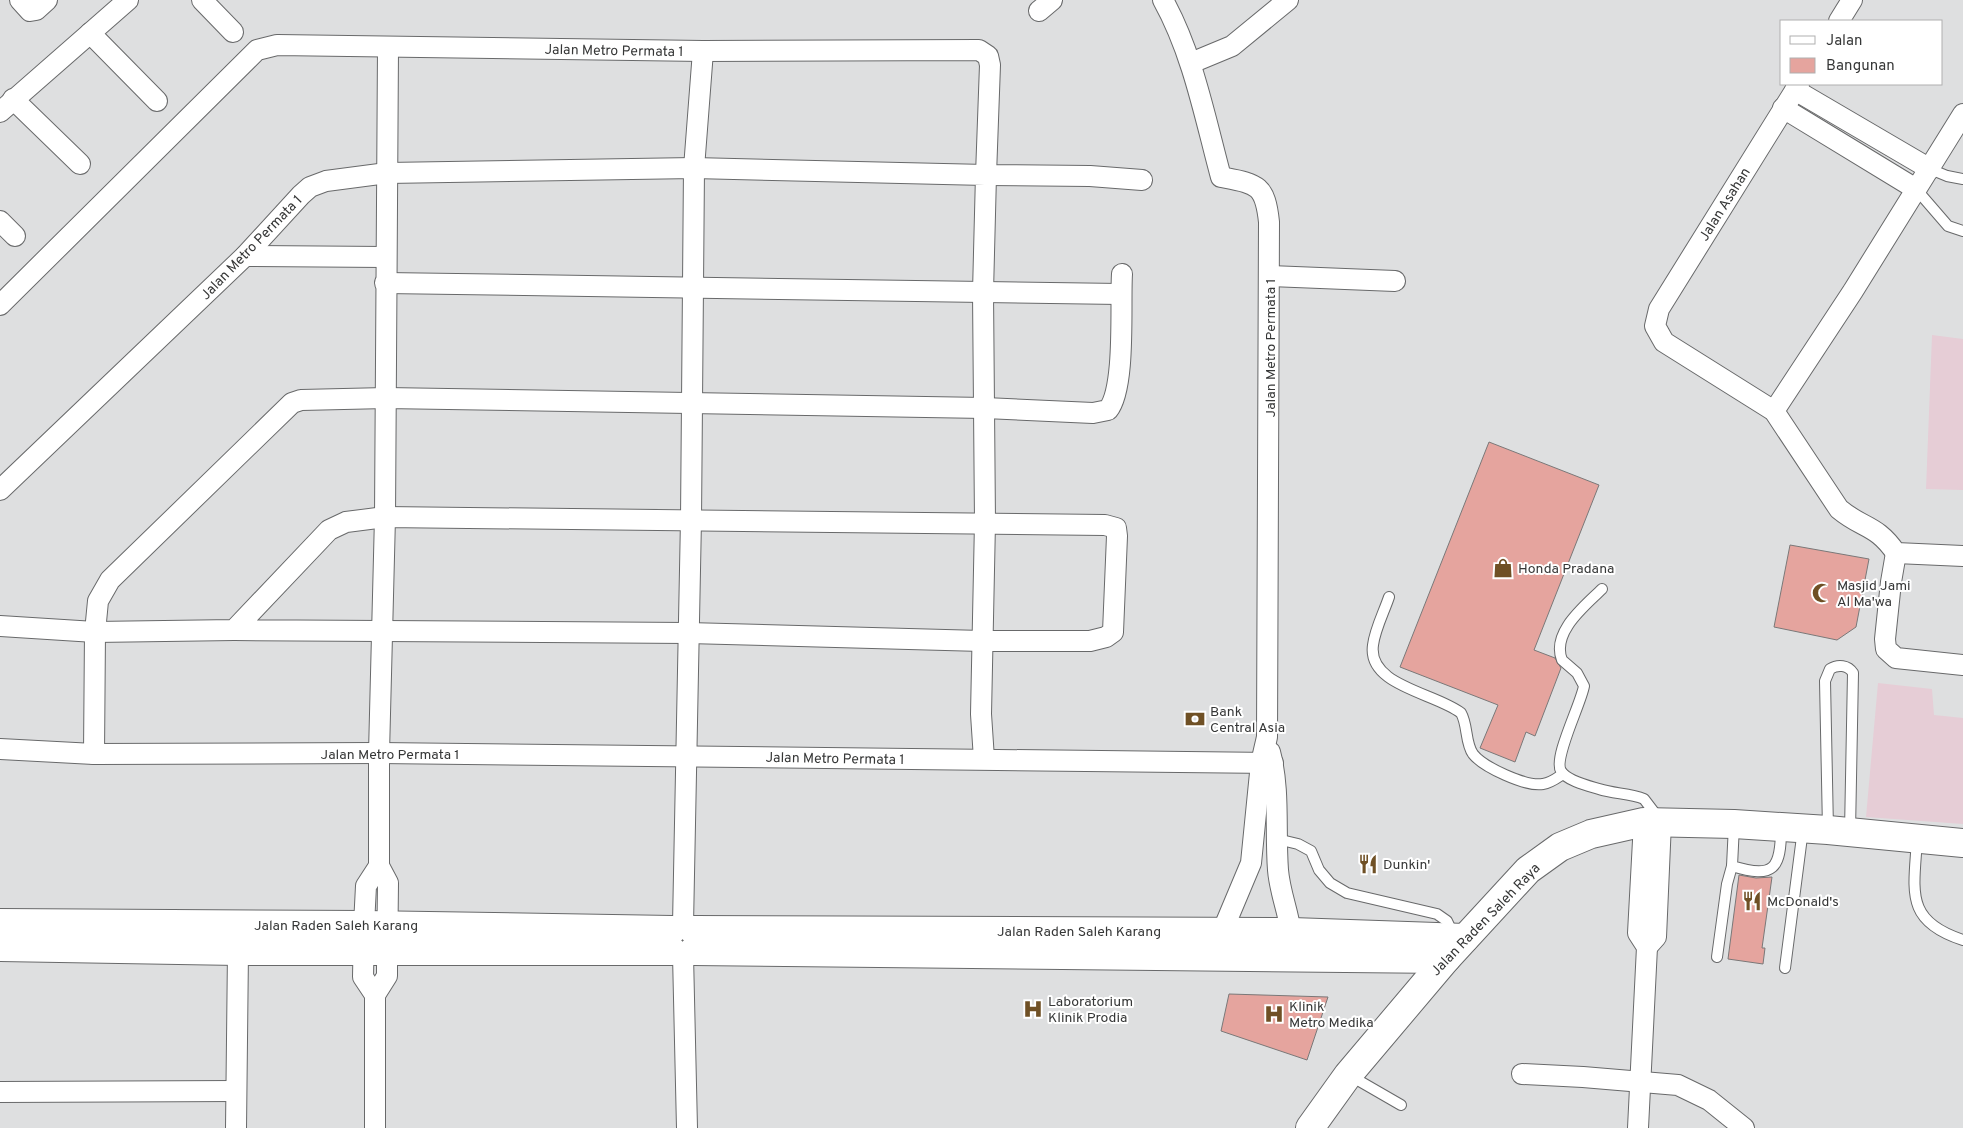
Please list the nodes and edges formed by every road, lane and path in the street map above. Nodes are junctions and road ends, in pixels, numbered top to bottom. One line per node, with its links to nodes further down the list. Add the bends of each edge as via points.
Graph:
1 (46, 0): 7 (street, via 36,10 30,10)
2 (128, 0): 10 (street)
3 (202, 0): 9 (street)
4 (1163, 0): 13 (street, Jalan Metro Permata 1)
5 (1288, 0): 13 (street, via 1232,46)
6 (1852, 0): 8 (street)
7 (22, 2)
8 (1839, 20)
9 (234, 32)
10 (90, 33): 15 (street); 16 (street)
11 (388, 48): 12 (street, Jalan Metro Permata 1); 22 (street); 39 (street, Jalan Metro Permata 1, via 277,45 257,50)
12 (703, 51): 20 (street, Jalan Metro Permata 1); 23 (street, Jalan Metro Permata 1, via 984,52 990,65)
13 (1191, 64): 33 (street, Jalan Metro Permata 1, via 1221,178 1252,184 1263,192 1267,201)
14 (1797, 87): 17 (street, Jalan Asahan); 21 (street)
15 (157, 101)
16 (7, 106): 19 (street)
17 (1783, 108): 26 (street); 43 (street, Jalan Asahan, via 1659,309 1654,326 1664,342)
18 (1963, 114): 21 (street)
19 (80, 164)
20 (694, 168): 22 (street, Jalan Metro Permata 1); 23 (street, Jalan Metro Permata 1); 36 (street, Jalan Metro Permata 1)
21 (1930, 168): 24 (lane); 26 (street)
22 (387, 173): 30 (street, Jalan Metro Permata 1, via 326,181 310,187); 31 (street)
23 (986, 175): 25 (street, Jalan Metro Permata 1); 37 (street, Jalan Metro Permata 1)
24 (1963, 179)
25 (1142, 180)
26 (1916, 189): 28 (lane, via 1948,226); 43 (street)
27 (0, 221): 29 (street)
28 (1963, 231)
29 (15, 236)
30 (245, 256): 31 (street); 44 (street, Jalan Metro Permata 1)
31 (385, 257): 35 (street)
32 (1122, 274): 38 (street)
33 (1270, 276): 34 (street); 64 (street, Jalan Metro Permata 1)
34 (1395, 281)
35 (385, 283): 36 (street); 40 (street)
36 (693, 286): 37 (street); 41 (street, Jalan Metro Permata 1)
37 (983, 292): 38 (street); 42 (street, Jalan Metro Permata 1)
38 (1120, 294): 42 (street, via 1119,377 1114,402 1108,410 1093,413)
39 (0, 305)
40 (386, 398): 41 (street); 45 (street); 55 (street, via 301,400 292,404 110,580 98,601)
41 (691, 403): 42 (street); 46 (street, Jalan Metro Permata 1)
42 (985, 408): 47 (street, Jalan Metro Permata 1)
43 (1774, 411): 48 (street, via 1839,509 1846,516 1876,530)
44 (0, 490)
45 (385, 517): 46 (street); 53 (street, via 346,522 329,530); 54 (street)
46 (691, 519): 47 (street); 56 (street, Jalan Metro Permata 1)
47 (985, 522): 57 (street, Jalan Metro Permata 1); 57 (street, via 1111,525 1116,528 1117,536 1114,628 1111,635 1090,641)
48 (1896, 553): 49 (street); 58 (street, via 1886,649 1896,658)
49 (1963, 556)
50 (1602, 589): 65 (lane, via 1571,618 1560,647 1562,660 1577,673 1584,686 1559,764)
51 (1389, 597): 65 (lane, via 1372,647 1378,669 1392,680 1461,713 1472,752 1483,763 1537,785)
52 (0, 626): 55 (street)
53 (234, 630): 54 (street); 55 (street)
54 (381, 631): 56 (street); 60 (street)
55 (95, 632): 61 (street)
56 (688, 633): 57 (street); 62 (street, Jalan Metro Permata 1)
57 (982, 641): 63 (street, Jalan Metro Permata 1)
58 (1963, 665)
59 (0, 749): 61 (street, Jalan Metro Permata 1)
60 (378, 753): 61 (street, Jalan Metro Permata 1); 62 (street, Jalan Metro Permata 1); 74 (street, via 379,866 366,886)
61 (94, 754)
62 (686, 756): 63 (street, Jalan Metro Permata 1); 75 (street, Jalan Metro Permata 1)
63 (984, 759): 64 (street, Jalan Metro Permata 1)
64 (1267, 763): 70 (street, Jalan Metro Permata 1, via 1276,782); 77 (street, Jalan Metro Permata 1, via 1251,863)
65 (1563, 774): 66 (lane, via 1600,790 1644,799)
66 (1652, 822): 67 (main road, Jalan Raden Saleh Raya); 79 (main road, Jalan Raden Saleh Raya, via 1591,834 1560,847 1528,870); 86 (street, via 1656,936 1647,947)
67 (1734, 824): 68 (main road, Jalan Raden Saleh Raya); 72 (lane)
68 (1816, 829): 68 (lane, via 1825,681 1830,668 1840,666 1851,669 1853,673); 69 (main road, Jalan Raden Saleh Raya); 72 (lane, via 1781,849 1775,866 1768,871); 83 (lane)
69 (1917, 838): 71 (main road, Jalan Raden Saleh Raya); 76 (lane, via 1914,895 1921,914 1941,932)
70 (1277, 839): 78 (street, Jalan Metro Permata 1, via 1278,872); 79 (lane, via 1311,851 1330,883 1347,892 1437,914 1447,922)
71 (1963, 843)
72 (1732, 866): 82 (lane)
73 (0, 923): 74 (main road, Jalan Raden Saleh Karang)
74 (376, 938): 75 (main road, Jalan Raden Saleh Karang); 81 (main road, Jalan Raden Saleh Karang); 91 (street, via 387,976 375,995)
75 (683, 940): 77 (main road, Jalan Raden Saleh Karang); 92 (street, Jalan Metro Permata 1)
76 (1963, 940)
77 (1221, 944): 78 (main road, Jalan Raden Saleh Karang)
78 (1292, 944): 79 (main road, Jalan Raden Saleh Karang)
79 (1455, 944): 84 (main road, Jalan Raden Saleh Raya)
80 (0, 947): 81 (main road, Jalan Raden Saleh Karang)
81 (238, 951): 87 (street)
82 (1717, 957)
83 (1785, 968)
84 (1348, 1074): 89 (lane); 93 (main road, Jalan Raden Saleh Raya)
85 (1522, 1074): 86 (street)
86 (1642, 1081): 94 (street); 95 (street, via 1678,1085 1709,1100)
87 (236, 1091): 88 (street); 90 (street)
88 (0, 1092)
89 (1401, 1105)
90 (236, 1128)
91 (375, 1128)
92 (687, 1128)
93 (1310, 1128)
94 (1638, 1128)
95 (1744, 1128)

